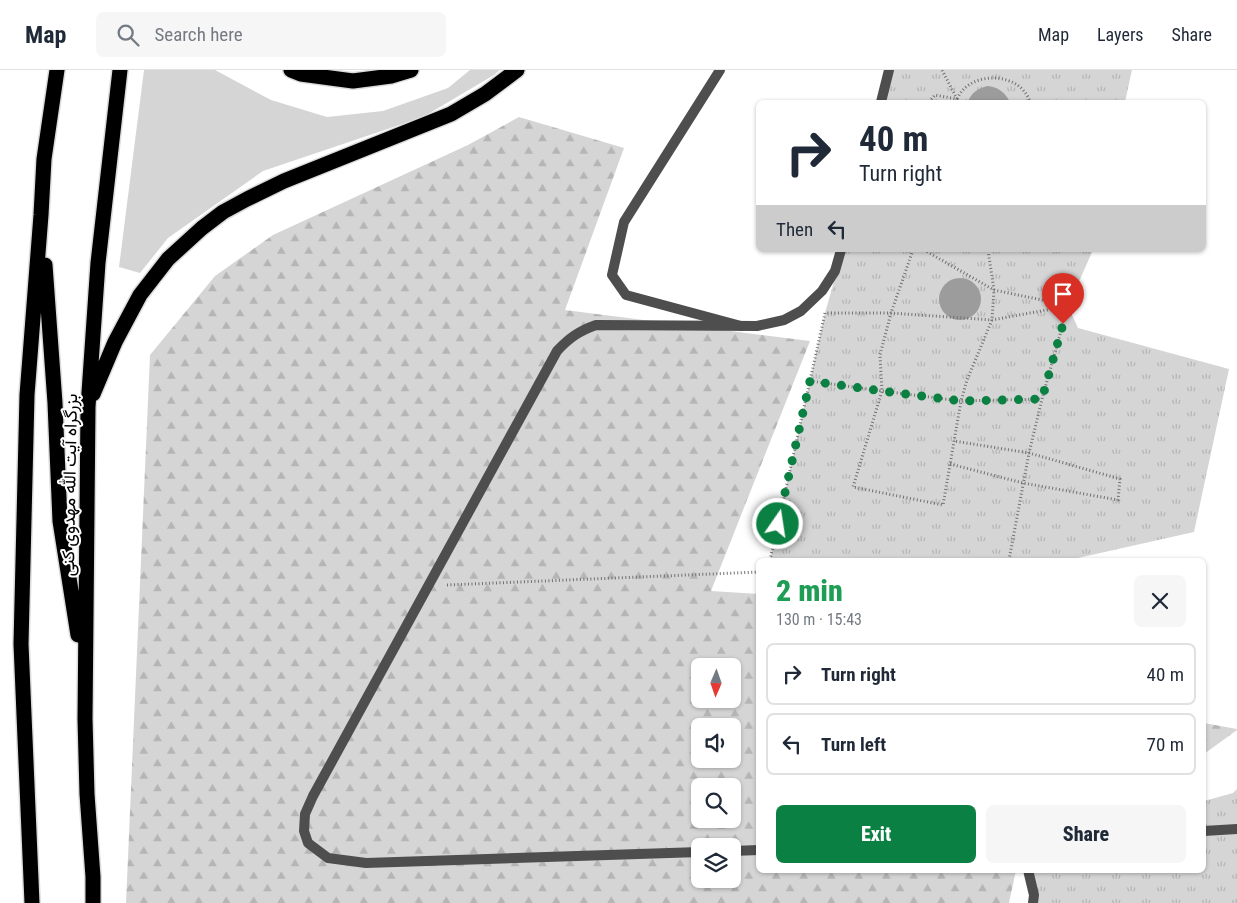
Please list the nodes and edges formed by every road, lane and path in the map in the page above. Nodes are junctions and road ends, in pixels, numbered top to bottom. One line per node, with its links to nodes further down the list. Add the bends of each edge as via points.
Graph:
1 (57, 70): 17 (highway, via 44,159)
2 (120, 70): 31 (highway, بزرگراه آیت الله مهدوی کنی, via 98,263)
3 (291, 70): 4 (highway, via 353,81)
4 (411, 70)
5 (517, 70): 31 (highway, via 451,114 284,181 223,212 202,228 168,259 140,295 115,342)
6 (720, 70): 26 (street, via 624,222 612,275 626,295)
7 (889, 70): 11 (street)
8 (942, 70): 14 (path)
9 (998, 74): 15 (path, via 981,75 970,81)
10 (1004, 75): 16 (path, via 1015,80)
11 (882, 100)
12 (931, 100): 13 (path, via 935,95)
13 (953, 100)
14 (957, 100)
15 (957, 100)
16 (1029, 100)
17 (41, 215): 40 (highway, via 60,521); 47 (highway, via 27,395 21,644)
18 (840, 252): 26 (street, via 835,271 822,291 801,310 784,320)
19 (912, 252): 24 (path)
20 (928, 252): 22 (path)
21 (988, 252): 22 (path)
22 (994, 290): 23 (path); 25 (path)
23 (1068, 306): 25 (path); 29 (path)
24 (891, 313): 25 (path); 27 (path, via 825,313); 28 (path, via 880,355)
25 (992, 320): 30 (path)
26 (741, 326): 39 (street, via 596,325 568,339 557,351)
27 (810, 381): 28 (path); 36 (path)
28 (882, 391): 30 (path); 34 (path, via 853,487 944,505)
29 (1042, 399): 30 (path); 33 (path)
30 (961, 401): 32 (path)
31 (88, 407): 40 (highway, بزرگراه آیت الله مهدوی کنی)
32 (954, 441): 33 (path); 34 (path)
33 (1029, 453): 35 (path); 35 (path, via 1120,479 1118,500)
34 (950, 464): 35 (path)
35 (1023, 483): 37 (path)
36 (770, 558)
37 (1009, 558)
38 (756, 572): 39 (path)
39 (428, 586): 45 (street, via 313,796 304,831 308,842 328,858 366,864)
40 (84, 676): 48 (highway, بزرگراه آیت الله مهدوی کنی)
41 (1237, 829): 42 (street)
42 (1206, 831)
43 (756, 850): 44 (street)
44 (741, 851)
45 (691, 852)
46 (1029, 873): 49 (street)
47 (32, 903)
48 (93, 903)
49 (1033, 903)

